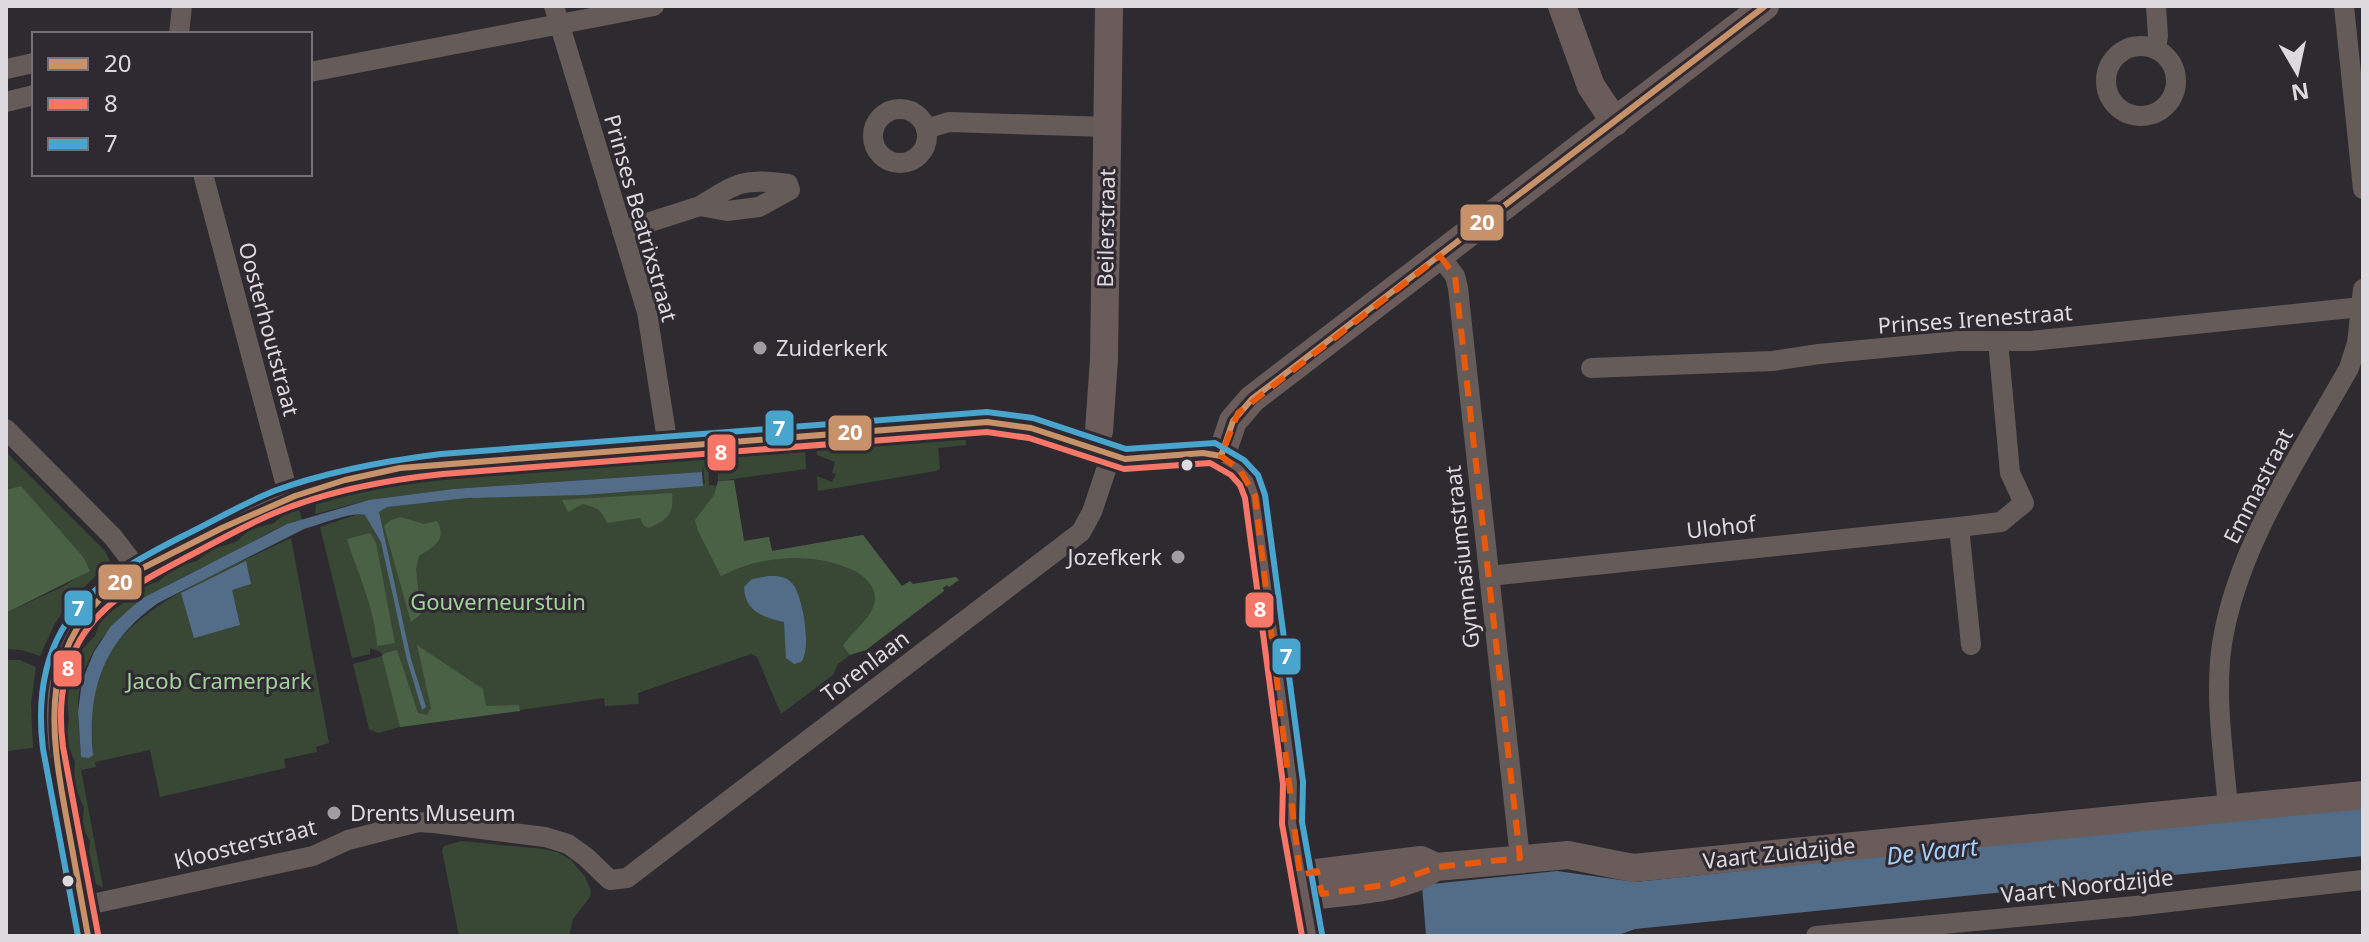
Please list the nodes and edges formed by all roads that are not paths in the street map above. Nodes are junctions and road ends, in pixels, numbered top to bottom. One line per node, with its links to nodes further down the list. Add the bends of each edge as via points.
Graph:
1 (182, 6): 9 (street)
2 (654, 6): 8 (street)
3 (1109, 6): 17 (main road, Beilerstraat)
4 (1562, 6): 16 (main road, via 1591,86)
5 (1765, 6): 16 (main road)
6 (2156, 6): 10 (street)
7 (2344, 6): 20 (street)
8 (556, 15): 13 (street); 22 (street, Prinses Beatrixstraat)
9 (179, 32)
10 (2156, 49)
11 (32, 63): 12 (street)
12 (6, 69)
13 (312, 72)
14 (32, 96): 15 (street)
15 (6, 102)
16 (1615, 122): 23 (main road)
17 (1107, 127): 18 (street, via 949,122); 29 (main road, Beilerstraat)
18 (926, 129)
19 (204, 176): 31 (street, Oosterhoutstraat)
20 (2363, 189)
21 (700, 206): 22 (street)
22 (622, 231): 28 (street, Prinses Beatrixstraat, via 647,312)
23 (1440, 256): 30 (main road, via 1245,405 1233,421); 34 (street, Gymnasiumstraat, via 1458,288)
24 (2362, 298): 25 (street, Prinses Irenestraat); 37 (street, Emmastraat, via 2349,368 2261,525 2230,602 2219,691)
25 (1998, 341): 26 (street, Prinses Irenestraat, via 1773,361); 32 (street, Ulohof, via 2010,473 2024,503 2001,522)
26 (1591, 368)
27 (6, 429): 33 (street)
28 (668, 446): 29 (main road, via 987,422 1031,428); 31 (main road, via 400,468)
29 (1102, 452): 30 (main road, via 1139,459); 38 (street, Torenlaan, via 1092,512 1081,532 627,878 610,880 568,844 545,837)
30 (1221, 456): 41 (main road, via 1249,480 1255,496 1293,783 1292,823)
31 (289, 497): 33 (main road)
32 (1959, 527): 34 (street, Ulohof); 35 (street)
33 (139, 571): 42 (main road, via 107,591 83,617 59,660 52,694 55,757)
34 (1489, 576): 39 (street, Gymnasiumstraat)
35 (1971, 645)
36 (2363, 795): 37 (main road, Vaart Zuidzijde)
37 (2228, 809): 39 (main road, Vaart Zuidzijde, via 1633,868 1568,855)
38 (418, 822): 42 (street, Kloosterstraat, via 348,840 313,856)
39 (1520, 858): 41 (main road, Vaart Zuidzijde, via 1436,867 1421,860)
40 (2363, 880): 45 (street, Vaart Noordzijde)
41 (1311, 884): 43 (main road)
42 (83, 906): 44 (main road)
43 (1316, 935)
44 (88, 936)
45 (1816, 936)

